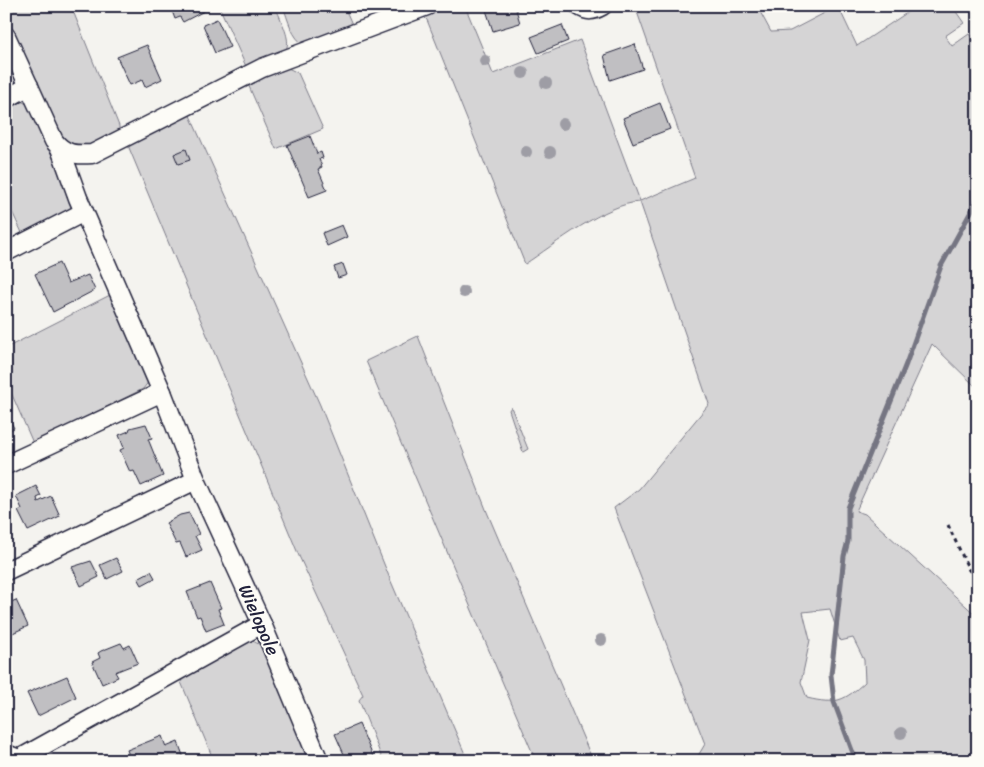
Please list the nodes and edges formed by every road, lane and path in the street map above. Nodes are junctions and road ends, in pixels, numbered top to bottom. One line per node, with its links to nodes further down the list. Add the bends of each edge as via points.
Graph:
1 (427, 6): 7 (street, via 262,68 92,154 74,155)
2 (579, 6): 3 (street, via 586,11)
3 (602, 6)
4 (6, 36): 5 (street, Wielopole)
5 (29, 86): 6 (street); 7 (street, Wielopole, via 54,141)
6 (6, 99)
7 (62, 151): 8 (street, Wielopole)
8 (84, 212): 9 (street); 10 (street, Wielopole)
9 (6, 252)
10 (162, 392): 11 (street); 12 (street, Wielopole)
11 (6, 465)
12 (196, 480): 14 (street); 16 (street, Wielopole)
13 (948, 525): 15 (path, via 969,570)
14 (6, 571)
15 (978, 580)
16 (262, 624): 17 (street, via 19,759); 18 (street, Wielopole)
17 (9, 755)
18 (319, 761)

